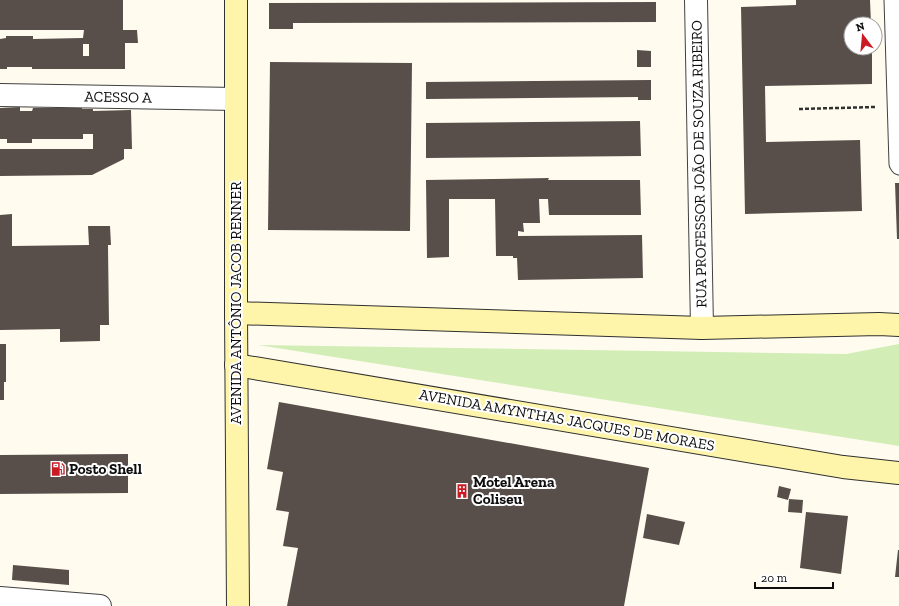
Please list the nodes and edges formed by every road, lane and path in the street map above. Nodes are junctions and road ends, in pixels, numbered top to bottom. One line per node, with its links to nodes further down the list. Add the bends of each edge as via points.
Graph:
1 (236, 0): 5 (street, AVENIDA ANTÔNIO JACOB RENNER)
2 (696, 0): 11 (street, RUA PROFESSOR JOÃO DE SOUZA RIBEIRO)
3 (892, 0): 6 (lane)
4 (0, 95): 5 (street, ACESSO A)
5 (236, 99): 9 (street, AVENIDA ANTÔNIO JACOB RENNER)
6 (895, 107): 7 (path); 8 (lane)
7 (799, 109)
8 (899, 167)
9 (236, 313): 11 (street); 12 (street, AVENIDA ANTÔNIO JACOB RENNER)
10 (899, 325): 11 (street)
11 (702, 328)
12 (236, 365): 13 (street, AVENIDA AMYNTHAS JACQUES DE MORAES, via 843,467); 16 (street, AVENIDA ANTÔNIO JACOB RENNER)
13 (899, 473)
14 (0, 598): 15 (street)
15 (100, 606)
16 (238, 606)

